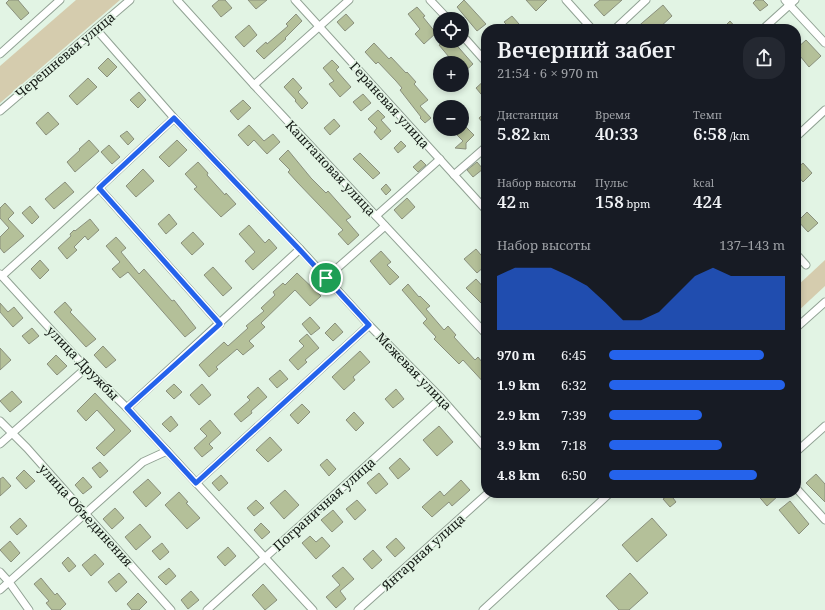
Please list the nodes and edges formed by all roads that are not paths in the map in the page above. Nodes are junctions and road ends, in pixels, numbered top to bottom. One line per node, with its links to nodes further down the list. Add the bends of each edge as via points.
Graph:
1 (60, 0): 18 (street)
2 (130, 0): 15 (street, Черешневая улица)
3 (177, 0): 20 (street, Каштановая улица)
4 (294, 0): 14 (street, Гераневая улица)
5 (349, 0): 14 (street)
6 (430, 0): 10 (street)
7 (566, 0): 11 (street)
8 (646, 0): 12 (street)
9 (790, 2): 13 (street); 17 (street)
10 (441, 12)
11 (588, 24)
12 (620, 24)
13 (769, 24)
14 (320, 27): 20 (street); 26 (street, Гераневая улица)
15 (96, 29): 22 (street, Черешневая улица); 23 (street, Межевая улица)
16 (469, 43): 19 (street)
17 (825, 43)
18 (0, 54)
19 (481, 56)
20 (254, 85): 30 (street, Каштановая улица)
21 (825, 110): 24 (street)
22 (0, 111)
23 (174, 118): 28 (street); 32 (street, Межевая улица)
24 (801, 132)
25 (481, 151): 27 (street)
26 (440, 159): 27 (street, Гераневая улица); 30 (street)
27 (454, 175): 29 (street, Гераневая улица)
28 (99, 188): 35 (street); 38 (street)
29 (481, 205)
30 (376, 216): 31 (street, Каштановая улица)
31 (385, 226): 36 (street); 41 (street, Каштановая улица)
32 (300, 250): 36 (street, Межевая улица); 38 (street)
33 (801, 260): 34 (street)
34 (806, 265)
35 (1, 275): 42 (street, улица Дружбы)
36 (326, 278): 40 (street, Межевая улица)
37 (825, 302): 39 (street)
38 (220, 324): 44 (street)
39 (801, 324)
40 (369, 325): 43 (street, Межевая улица); 52 (street)
41 (481, 329)
42 (86, 368): 44 (street, улица Дружбы); 47 (street)
43 (441, 398): 48 (street, Межевая улица); 60 (street, Пограничная улица)
44 (127, 408): 51 (street, улица Дружбы)
45 (0, 421): 47 (street, улица Объединения)
46 (825, 426): 50 (street)
47 (12, 434): 49 (street); 58 (street, улица Объединения)
48 (481, 442)
49 (0, 444)
50 (801, 448)
51 (167, 451): 52 (street, улица Дружбы); 58 (street, via 143,462)
52 (196, 483): 60 (street, улица Дружбы)
53 (801, 494): 59 (street)
54 (482, 498): 68 (street, Янтарная улица)
55 (600, 498): 57 (street)
56 (605, 498): 57 (street)
57 (596, 506): 69 (street)
58 (86, 514): 62 (street); 65 (street, улица Объединения)
59 (825, 520)
60 (265, 558): 66 (street, Пограничная улица); 67 (street, улица Дружбы)
61 (0, 572): 62 (street)
62 (9, 582): 63 (street); 64 (street)
63 (0, 590)
64 (29, 610)
65 (171, 610)
66 (207, 610)
67 (313, 610)
68 (358, 610)
69 (483, 610)

